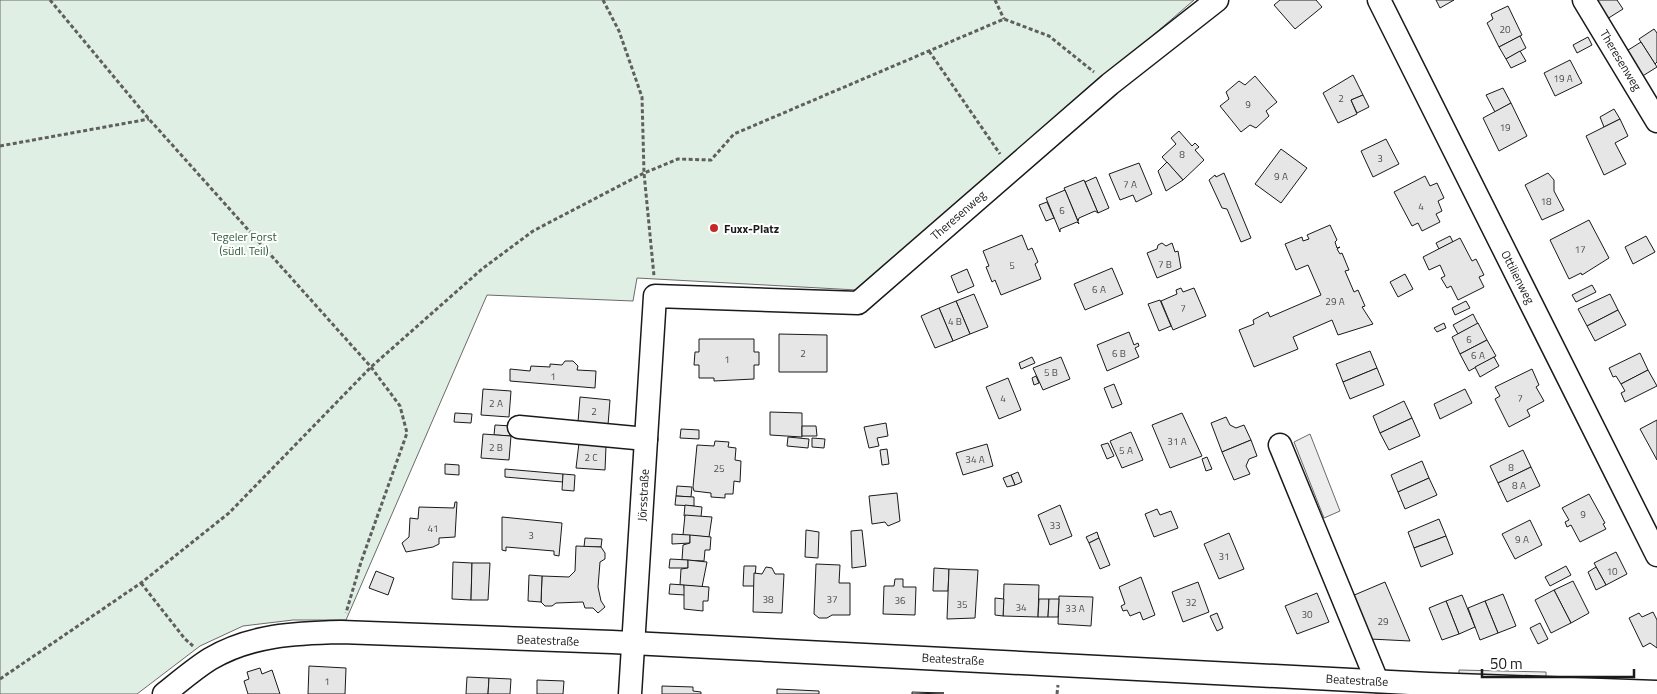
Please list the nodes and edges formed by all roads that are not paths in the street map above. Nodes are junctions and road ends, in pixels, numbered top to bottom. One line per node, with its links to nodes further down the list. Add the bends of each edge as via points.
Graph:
1 (1217, 0): 5 (street, Theresenweg, via 1110,84 858,303)
2 (1379, 0): 9 (street, Ottilienweg)
3 (1584, 0): 4 (street, Theresenweg)
4 (1657, 121)
5 (655, 296): 7 (street, Jörsstraße)
6 (519, 427): 7 (street)
7 (646, 439): 10 (street, Jörsstraße)
8 (1280, 445): 11 (street)
9 (1657, 555)
10 (634, 643): 11 (street, Beatestraße); 14 (street, Beatestraße, via 296,633 249,641 210,659); 15 (street, Jörsstraße)
11 (1377, 681): 12 (street, Beatestraße)
12 (1536, 691): 13 (street, Beatestraße)
13 (1657, 692)
14 (164, 694)
15 (630, 694)

